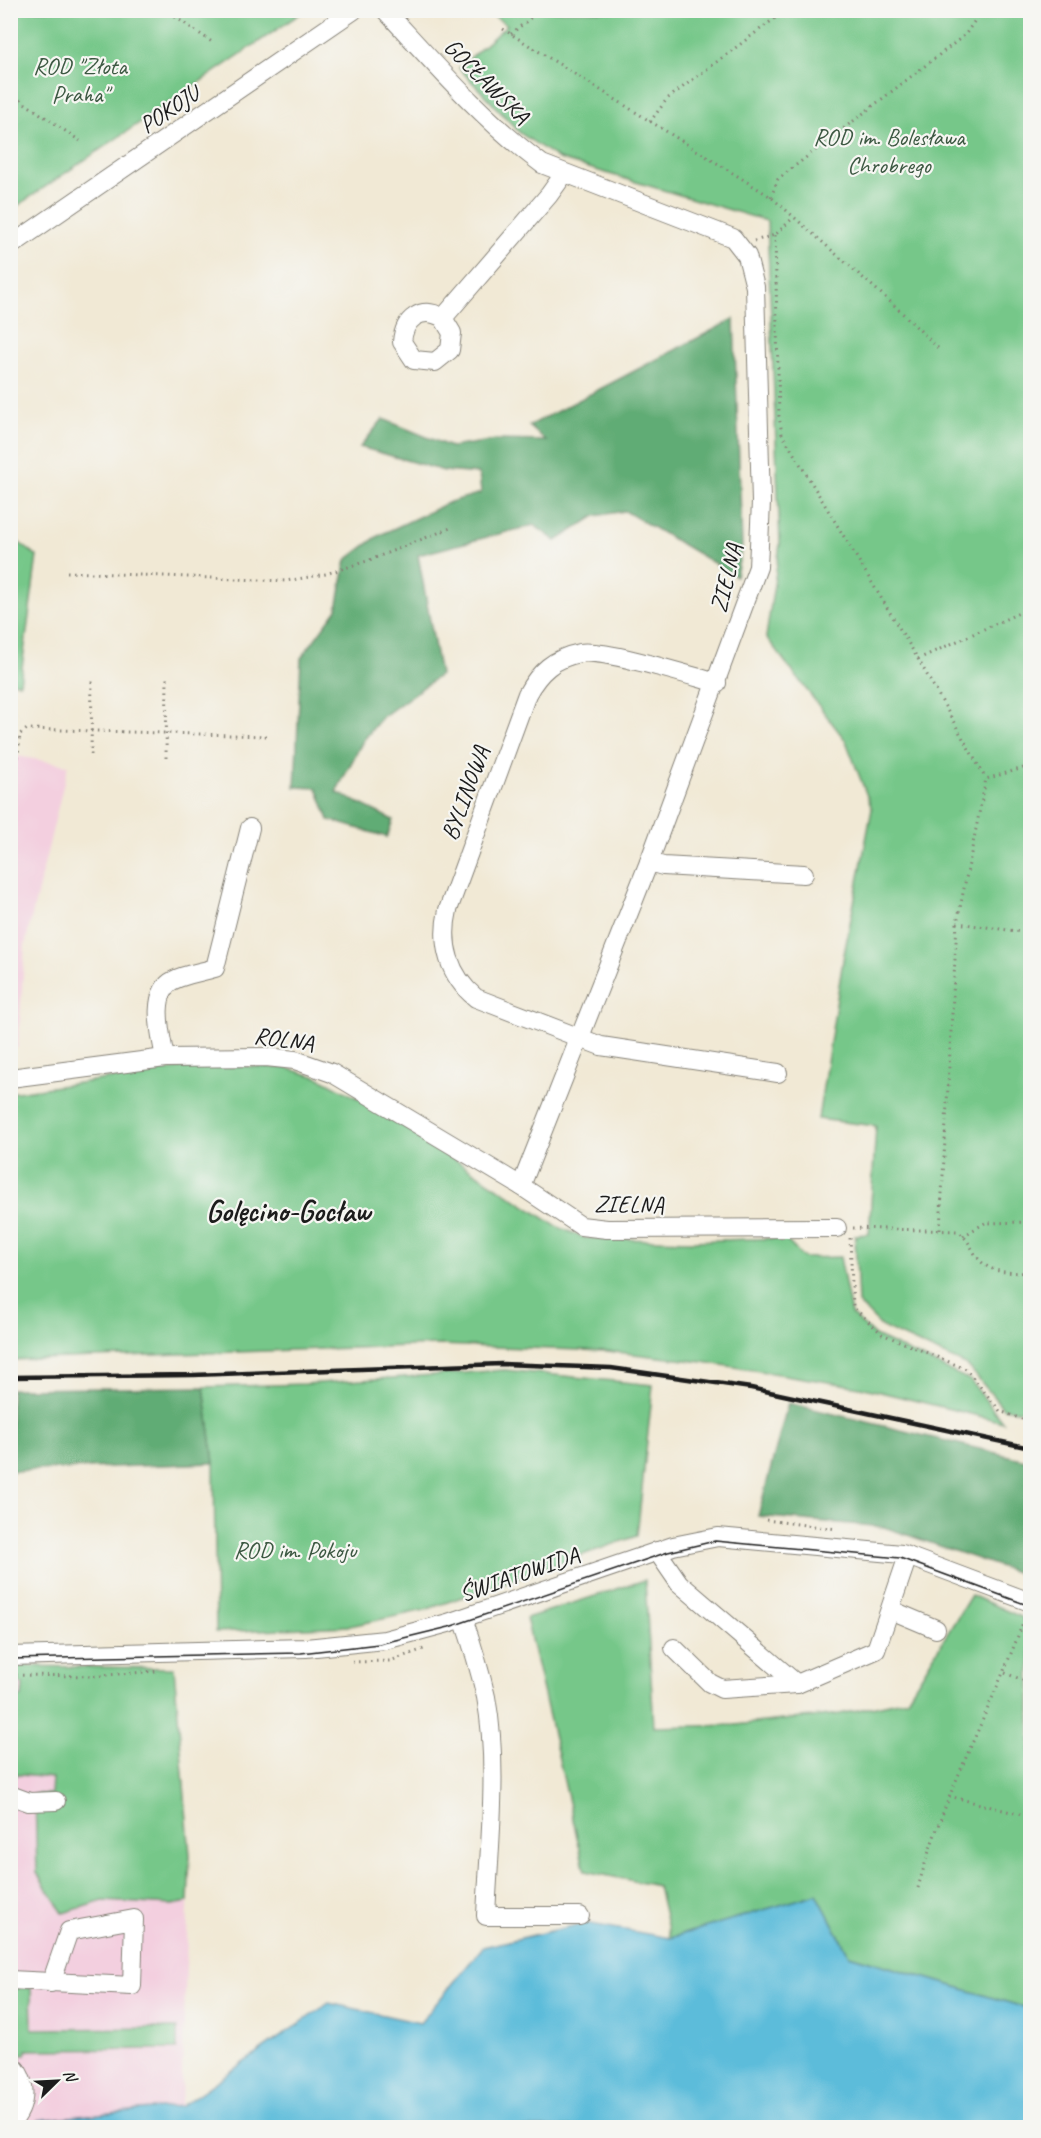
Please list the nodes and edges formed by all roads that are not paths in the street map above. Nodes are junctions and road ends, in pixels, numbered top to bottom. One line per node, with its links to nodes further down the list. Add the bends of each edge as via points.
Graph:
1 (354, 10): 4 (street, POKOJU)
2 (384, 10): 3 (street, GOCŁAWSKA, via 521,148)
3 (564, 174): 5 (street, GOCŁAWSKA, via 702,224 733,238); 6 (street)
4 (10, 246)
5 (747, 256): 7 (street, ZIELNA, via 755,287 760,541 750,596)
6 (443, 318)
7 (717, 682): 9 (street, ZIELNA); 11 (street, BYLINOWA, via 583,653 550,665 527,694 448,910 444,930 447,954 463,987 476,998)
8 (250, 828): 12 (street, via 215,968 174,980 161,993)
9 (649, 862): 10 (street); 11 (street, ZIELNA)
10 (804, 874)
11 (580, 1037): 13 (street, via 601,1046); 15 (street, ZIELNA)
12 (165, 1058): 14 (street, ROLNA); 15 (street, ROLNA, via 266,1057 316,1065)
13 (778, 1073)
14 (10, 1078)
15 (521, 1185): 16 (street, ZIELNA, via 581,1226)
16 (843, 1228)
17 (657, 1551): 18 (street, ŚWIATOWIDA, via 724,1537); 21 (street, ŚWIATOWIDA); 25 (street, via 679,1583)
18 (908, 1556): 19 (street); 20 (street, ŚWIATOWIDA)
19 (891, 1610): 22 (street); 25 (street, via 876,1650)
20 (1024, 1610)
21 (463, 1618): 24 (street, ŚWIATOWIDA, via 398,1637 333,1647); 28 (street, via 486,1698 490,1739 486,1916)
22 (936, 1629)
23 (674, 1648): 25 (street, via 710,1683 722,1689)
24 (10, 1656)
25 (797, 1684)
26 (10, 1795): 27 (street, via 29,1802)
27 (56, 1801)
28 (580, 1916)
29 (10, 1980): 30 (street)
30 (51, 1983): 30 (street, via 132,1986 134,1919 69,1930)
31 (10, 2063): 32 (street, via 20,2074 25,2094 19,2115)
32 (10, 2124)

